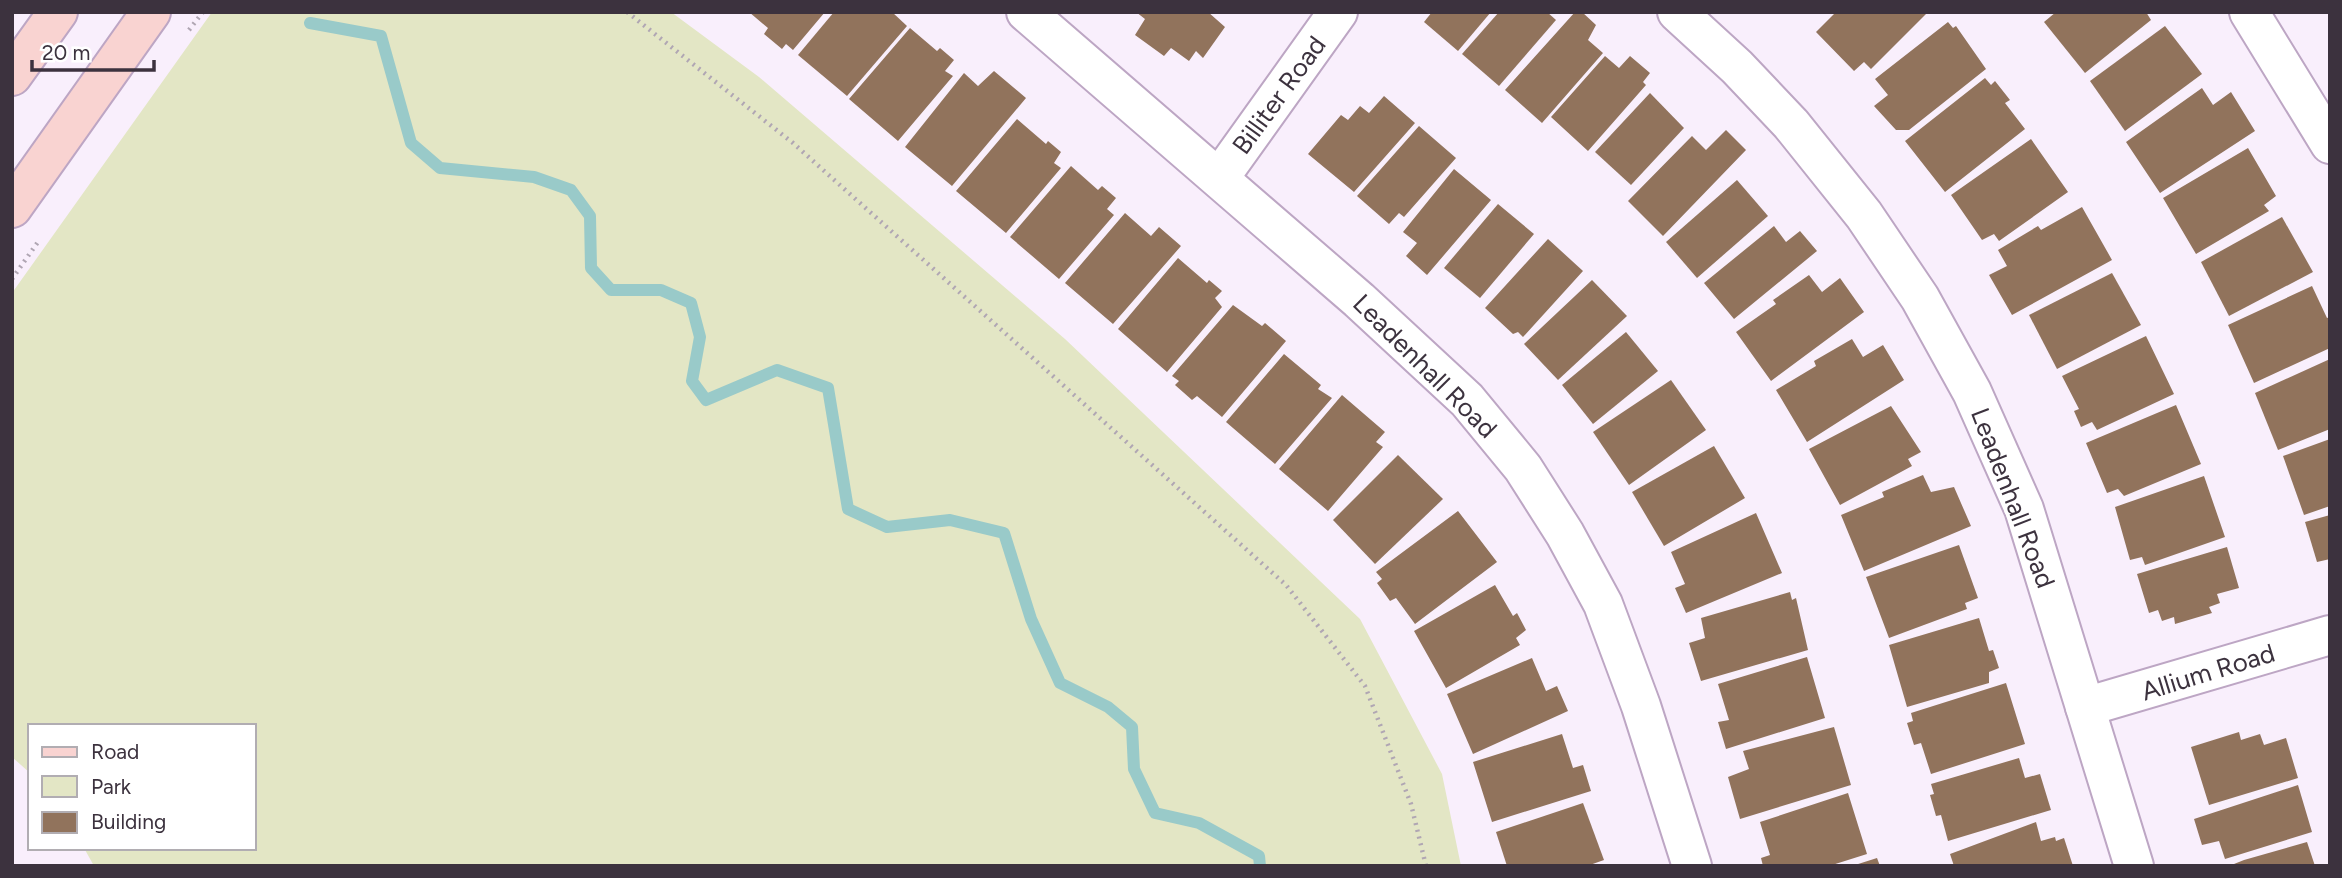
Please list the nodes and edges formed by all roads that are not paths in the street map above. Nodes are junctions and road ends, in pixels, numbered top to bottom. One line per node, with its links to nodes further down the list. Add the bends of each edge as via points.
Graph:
1 (58, 12): 7 (main road)
2 (151, 12): 10 (main road)
3 (1026, 12): 9 (street, Leadenhall Road)
4 (1338, 12): 9 (street, Billiter Road)
5 (1677, 12): 12 (street, Leadenhall Road, via 1791,124 1864,215 1920,298 2005,460)
6 (2249, 12): 8 (street)
7 (12, 76)
8 (2330, 144)
9 (1220, 177): 13 (street, Leadenhall Road, via 1467,400 1523,468 1603,604)
10 (12, 208)
11 (2330, 635): 12 (street, Allium Road)
12 (2085, 707): 14 (street, Leadenhall Road)
13 (1692, 866)
14 (2134, 866)

